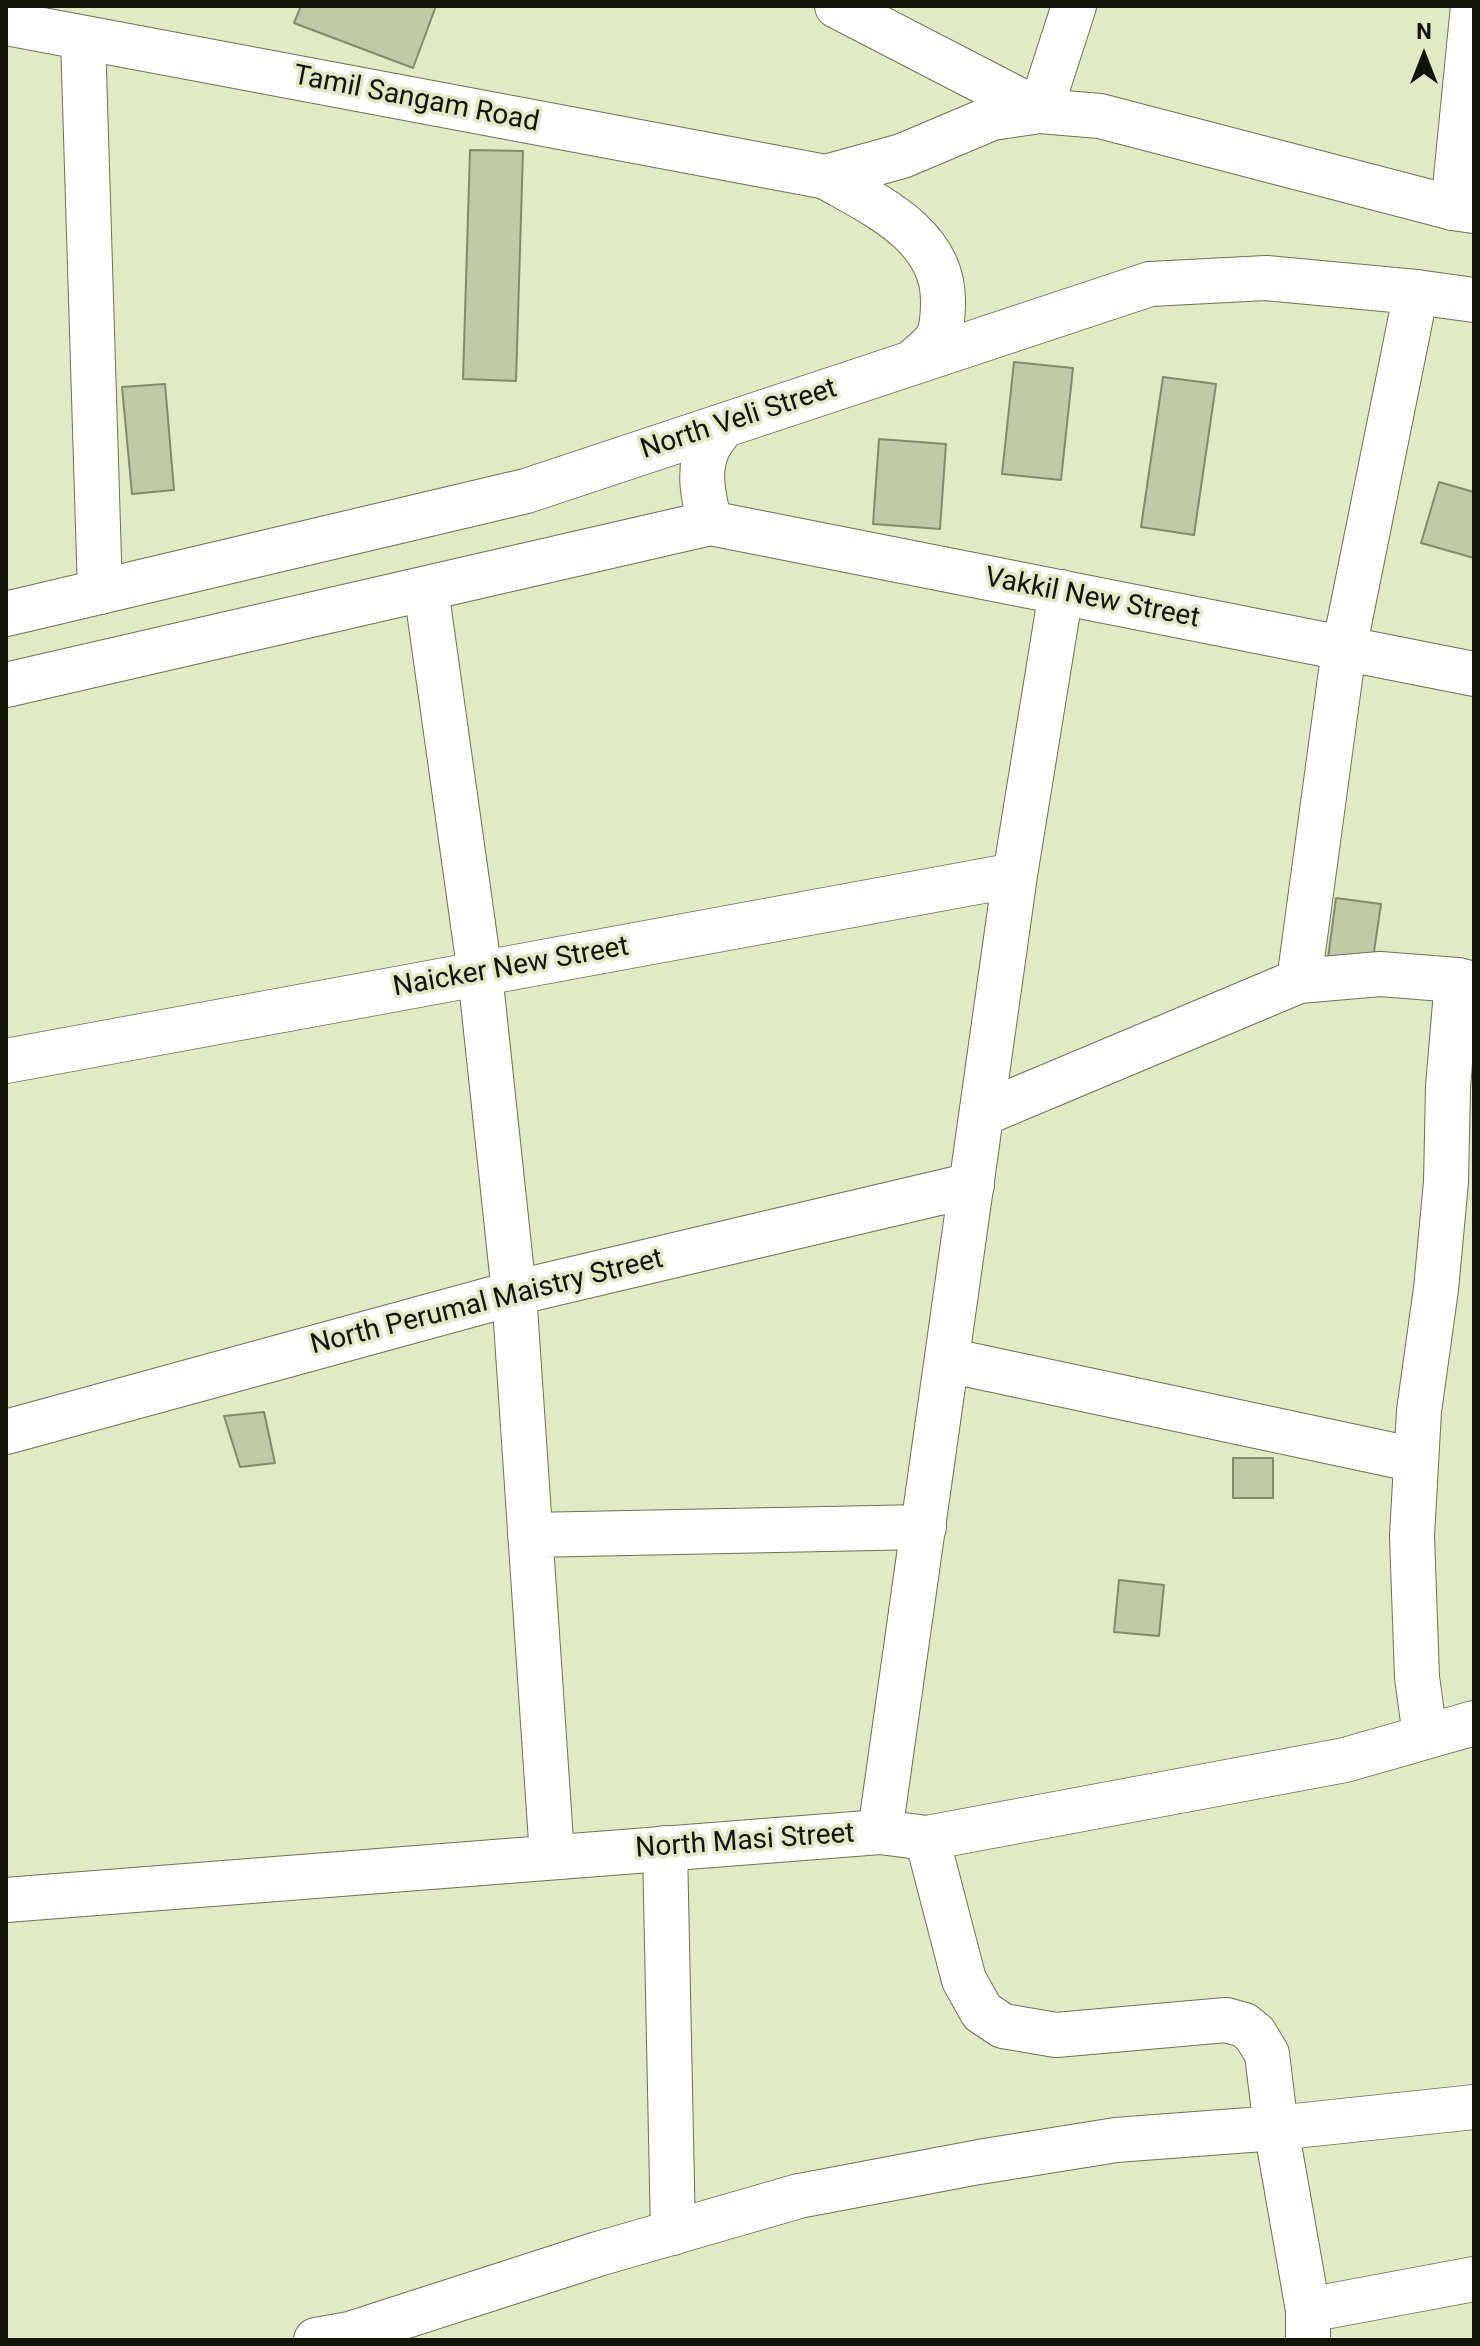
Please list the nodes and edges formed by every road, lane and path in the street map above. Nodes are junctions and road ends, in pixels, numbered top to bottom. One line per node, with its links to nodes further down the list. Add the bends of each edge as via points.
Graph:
1 (837, 6): 4 (street)
2 (1074, 6): 7 (street)
3 (1473, 6): 9 (street)
4 (878, 17): 7 (street)
5 (6, 23): 6 (street, Tamil Sangam Road)
6 (83, 38): 8 (street, Tamil Sangam Road); 16 (street)
7 (1040, 111): 8 (street, via 992,118 902,156); 9 (street, via 1100,116)
8 (826, 177): 12 (street, via 909,228 931,255 943,287 938,337)
9 (1464, 210)
10 (1416, 292): 11 (street, North Veli Street); 12 (street, North Veli Street, via 1266,278 1150,284); 19 (street)
11 (1474, 300)
12 (912, 363): 13 (street, North Veli Street)
13 (722, 427): 14 (street, via 703,465); 16 (street, North Veli Street, via 526,491)
14 (710, 523): 15 (street); 17 (street, Vakkil New Street)
15 (426, 589): 21 (street); 23 (street)
16 (100, 592): 18 (street, North Veli Street)
17 (1061, 592): 19 (street, Vakkil New Street); 22 (street)
18 (6, 614)
19 (1344, 649): 20 (street, Vakkil New Street); 24 (street)
20 (1474, 674)
21 (6, 685)
22 (1015, 875): 23 (street, Naicker New Street); 27 (street)
23 (480, 974): 26 (street, Naicker New Street); 29 (street)
24 (1299, 981): 25 (street, via 1380,974); 27 (street)
25 (1465, 982): 32 (street, via 1448,1087 1446,1182)
26 (6, 1061)
27 (982, 1114): 28 (street)
28 (972, 1185): 29 (street, North Perumal Maistry Street); 30 (street)
29 (514, 1293): 31 (street, North Perumal Maistry Street); 34 (street)
30 (947, 1360): 32 (street); 33 (street)
31 (6, 1432)
32 (1416, 1460): 36 (street, via 1412,1551)
33 (924, 1527): 34 (street); 37 (street)
34 (530, 1535): 40 (street)
35 (1474, 1723): 36 (street, North Masi Street)
36 (1425, 1736): 38 (street, North Masi Street, via 1345,1760)
37 (880, 1832): 38 (street, North Masi Street); 39 (street, North Masi Street)
38 (927, 1838): 43 (street, via 964,1980 982,2012 1003,2026 1056,2035 1196,2021 1244,2025 1267,2054)
39 (665, 1848): 40 (street, North Masi Street); 44 (street)
40 (552, 1856): 41 (street, North Masi Street)
41 (6, 1900)
42 (1474, 2107): 43 (street)
43 (1276, 2128): 44 (street, via 1116,2140 979,2162 799,2196); 46 (street)
44 (673, 2233): 47 (street, via 350,2334)
45 (1474, 2279): 46 (street)
46 (1308, 2325)
47 (316, 2340)

